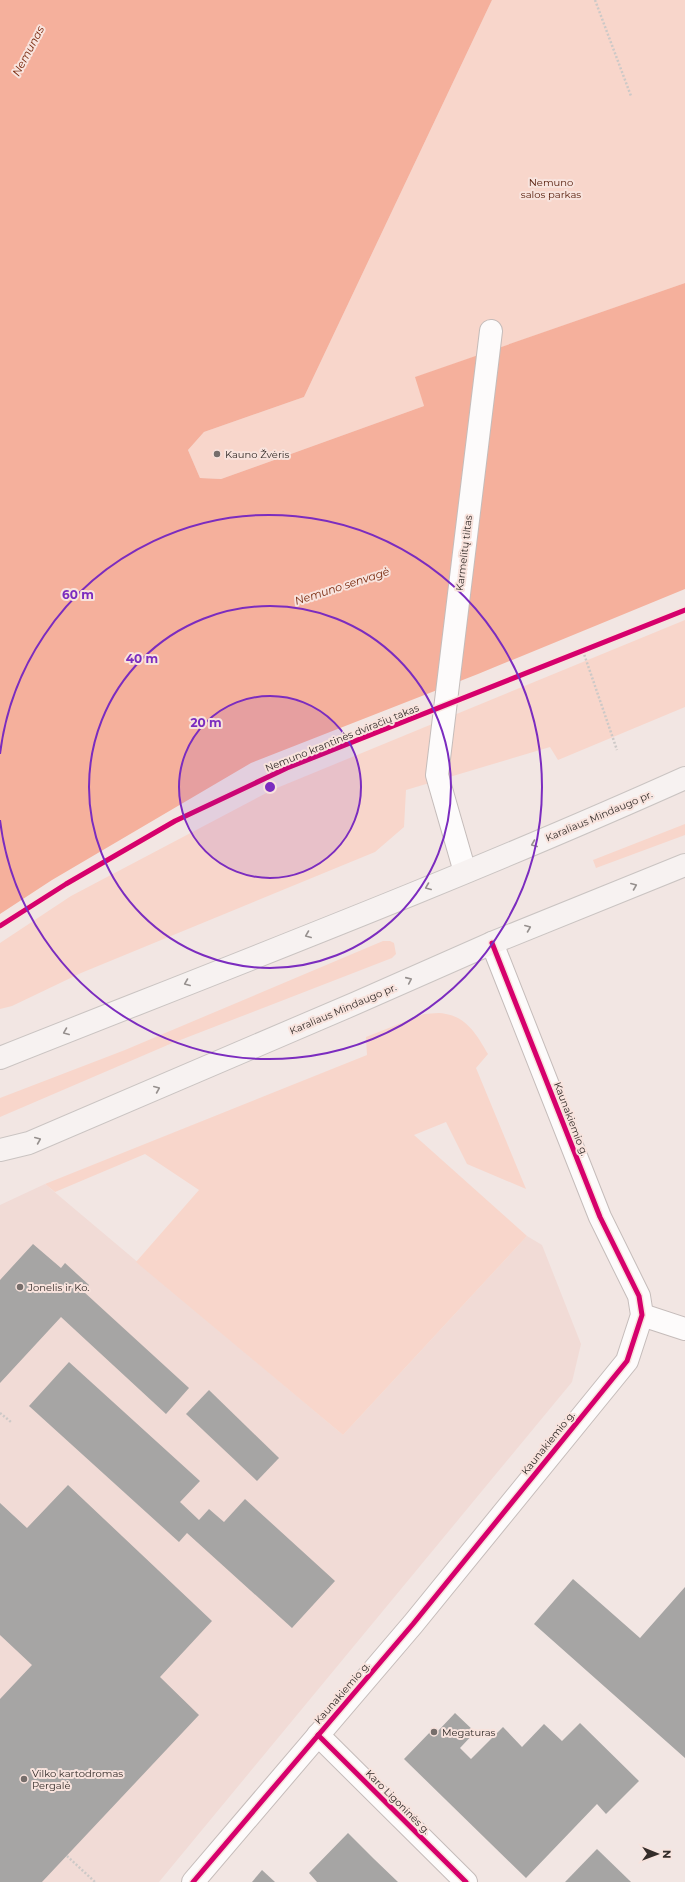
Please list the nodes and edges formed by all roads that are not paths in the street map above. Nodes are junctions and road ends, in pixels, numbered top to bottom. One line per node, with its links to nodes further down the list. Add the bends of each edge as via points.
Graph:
1 (491, 330): 4 (street, Karmelitų tiltas, via 436,775)
2 (685, 778): 4 (main road, Karaliaus Mindaugo pr., one-way to 4, via 602,816)
3 (685, 865): 5 (main road, Karaliaus Mindaugo pr., one-way to 3)
4 (465, 872): 6 (main road, Karaliaus Mindaugo pr., one-way to 6)
5 (492, 943): 7 (main road, Karaliaus Mindaugo pr., one-way to 5, via 29,1143); 8 (street, Kaunakiemio g., via 600,1217 639,1296)
6 (0, 1058)
7 (0, 1150)
8 (642, 1316): 9 (street); 10 (street, Kaunakiemio g., via 627,1360 413,1624)
9 (685, 1329)
10 (318, 1735): 11 (street, Kaunakiemio g.); 12 (street, Karo Ligoninės g.)
11 (193, 1882)
12 (466, 1882)

